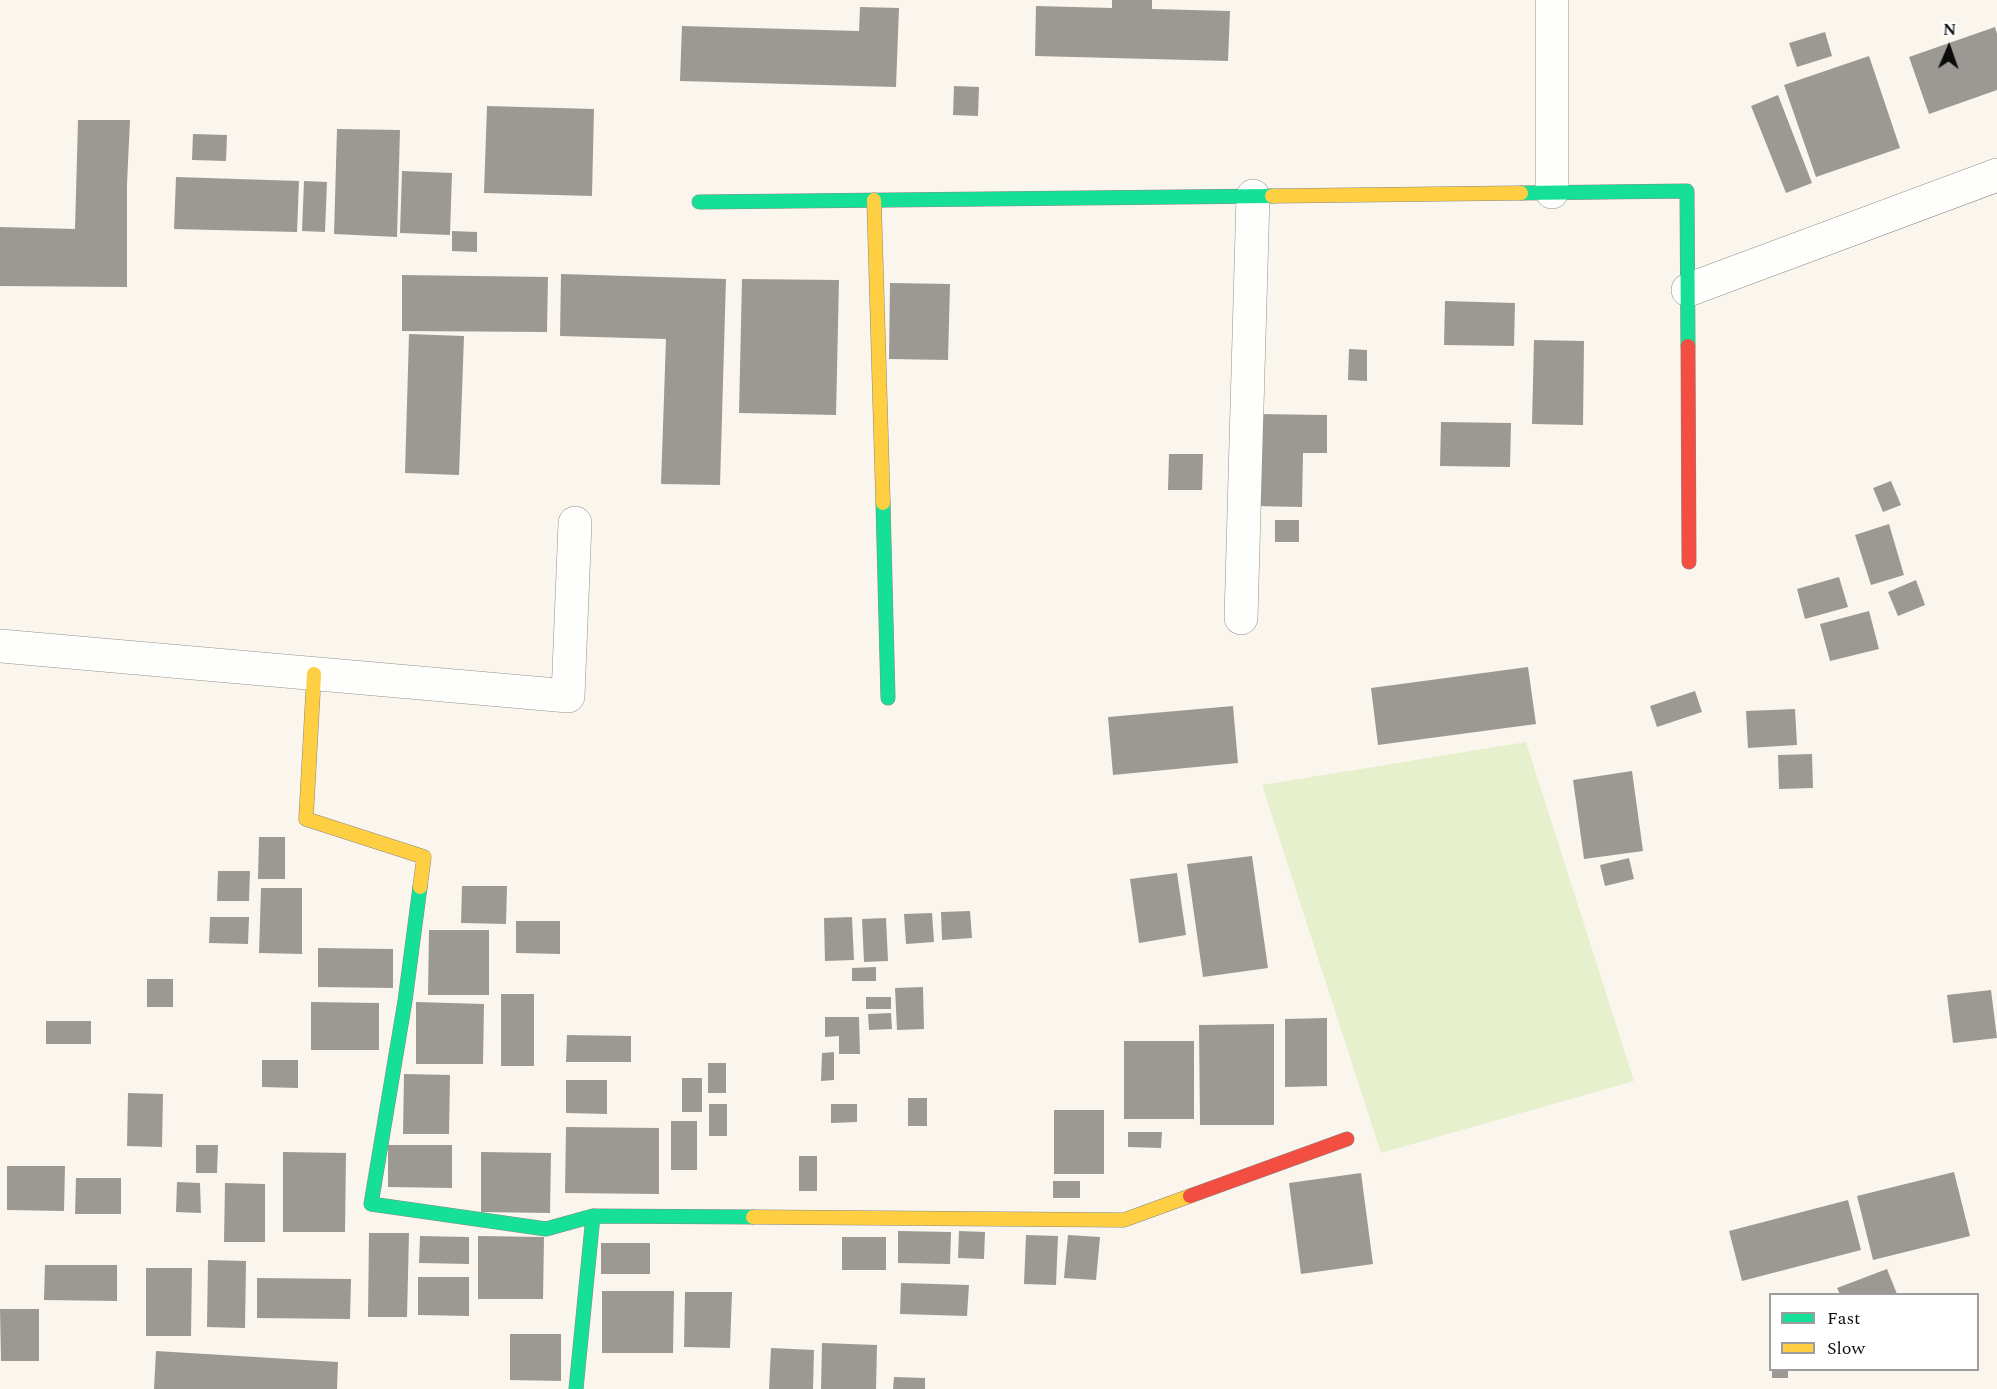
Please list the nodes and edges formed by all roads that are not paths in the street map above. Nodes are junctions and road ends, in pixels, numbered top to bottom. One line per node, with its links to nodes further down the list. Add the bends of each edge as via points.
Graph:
1 (1552, 0): 3 (street)
2 (1997, 176): 7 (street)
3 (1552, 192): 4 (street); 7 (street, via 1687,191)
4 (1253, 196): 5 (street); 10 (street)
5 (874, 200): 6 (street); 13 (street)
6 (699, 202)
7 (1688, 290): 9 (street)
8 (575, 523): 12 (street, via 568,696)
9 (1689, 562)
10 (1241, 618)
11 (0, 646): 12 (street)
12 (314, 674): 15 (street, via 306,819 424,857 371,1204 546,1229)
13 (888, 698)
14 (1347, 1139): 15 (street, via 1124,1220)
15 (593, 1215): 16 (street)
16 (576, 1389)

